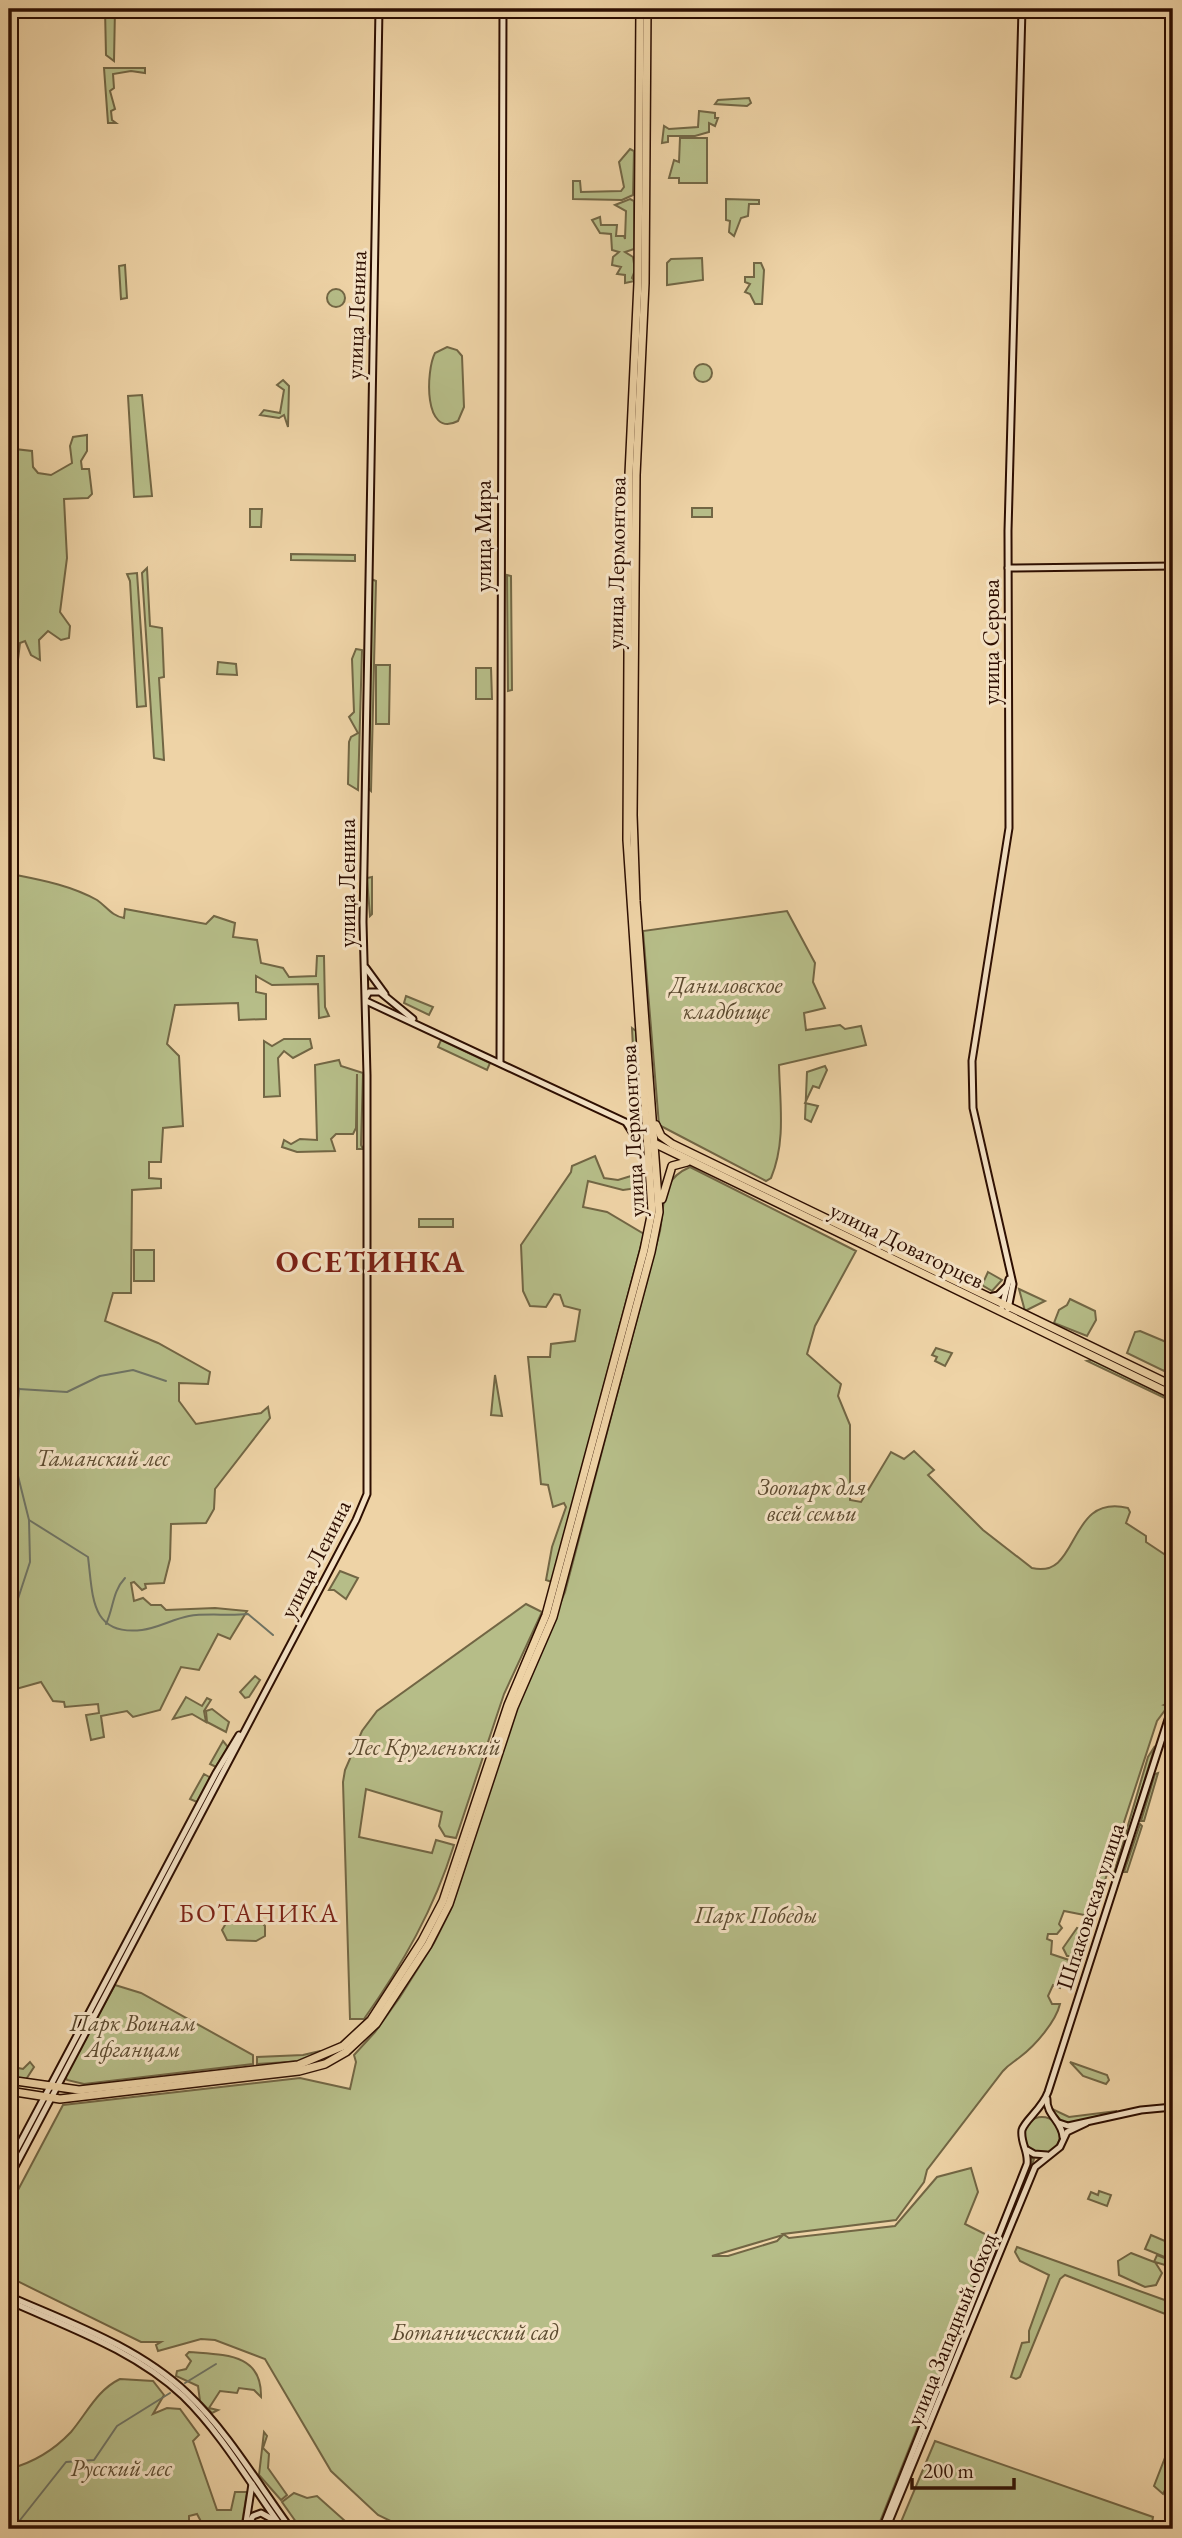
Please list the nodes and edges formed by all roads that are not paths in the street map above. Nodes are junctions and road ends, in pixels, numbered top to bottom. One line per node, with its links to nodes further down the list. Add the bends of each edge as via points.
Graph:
1 (380, 9): 8 (main road, улица Ленина)
2 (503, 9): 14 (main road, улица Мира)
3 (640, 9): 15 (main road, улица Лермонтова, via 626,820)
4 (647, 9): 15 (main road, улица Лермонтова, via 633,815)
5 (1022, 9): 7 (main road, улица Серова)
6 (1173, 566): 7 (main road)
7 (1008, 568): 25 (main road, улица Серова, via 1009,828 974,1039 972,1078 973,1108)
8 (364, 965): 9 (main road, улица Ленина); 10 (main road, улица Доваторцев)
9 (365, 998): 10 (main road, улица Доваторцев, via 376,991); 11 (main road, улица Доваторцев); 12 (main road, улица Ленина)
10 (394, 1004): 13 (main road, улица Доваторцев)
11 (390, 1012): 12 (main road, via 376,1011); 13 (main road, улица Доваторцев)
12 (366, 1022): 37 (main road, улица Ленина, via 368,1486 356,1520 222,1776)
13 (421, 1025): 14 (main road, улица Доваторцев)
14 (500, 1063): 16 (main road, улица Доваторцев)
15 (649, 1113): 16 (main road, via 643,1123); 17 (main road, улица Лермонтова); 19 (main road)
16 (630, 1125): 17 (main road, улица Доваторцев); 22 (main road, улица Лермонтова)
17 (650, 1136): 18 (main road, улица Лермонтова); 19 (main road, улица Доваторцев); 20 (main road, улица Лермонтова)
18 (656, 1144): 19 (main road); 20 (main road); 21 (main road, улица Доваторцев); 23 (main road, улица Лермонтова)
19 (671, 1144): 24 (main road, улица Доваторцев)
20 (649, 1156): 22 (main road, улица Лермонтова)
21 (694, 1164): 23 (main road, via 679,1162 668,1172); 24 (main road, улица Доваторцев)
22 (652, 1184): 33 (main road, улица Лермонтова, via 648,1236)
23 (657, 1223): 33 (main road, улица Лермонтова)
24 (913, 1265): 28 (main road, улица Доваторцев); 29 (main road, улица Доваторцев)
25 (1009, 1269): 26 (main road, улица Серова); 27 (main road, улица Серова)
26 (1010, 1277): 28 (main road, via 1003,1292); 29 (main road, улица Серова)
27 (1013, 1284): 29 (main road, улица Серова); 30 (main road, улица Серова)
28 (989, 1297): 29 (main road, улица Доваторцев)
29 (1005, 1308): 30 (main road, улица Доваторцев); 32 (main road, улица Доваторцев)
30 (1022, 1313): 31 (main road, улица Доваторцев)
31 (1173, 1386)
32 (1173, 1395)
33 (602, 1424): 36 (main road, улица Лермонтова, via 552,1599 511,1706 443,1918 367,2035 346,2052 312,2068)
34 (1173, 1704): 39 (main road, Шпаковская улица)
35 (9, 2080): 37 (main road, улица Лермонтова)
36 (178, 2082): 37 (main road, улица Лермонтова, via 79,2090); 40 (main road, улица Лермонтова)
37 (52, 2087): 40 (main road, улица Ленина)
38 (9, 2091): 40 (main road, улица Лермонтова)
39 (1048, 2092): 42 (main road, Шпаковская улица); 43 (main road, via 1047,2106)
40 (47, 2097): 49 (main road, улица Ленина); 50 (main road, улица Ленина)
41 (1173, 2108): 45 (main road)
42 (1034, 2116): 43 (main road); 47 (main road, via 1023,2130)
43 (1054, 2118): 44 (main road)
44 (1059, 2123): 45 (main road); 46 (main road)
45 (1086, 2123): 46 (main road, via 1067,2132)
46 (1062, 2140): 48 (main road)
47 (1026, 2147): 48 (main road, via 1034,2154); 58 (main road, улица Западный обход, via 1027,2164)
48 (1051, 2155): 58 (main road, улица Западный обход, via 1038,2163 1030,2179)
49 (9, 2164)
50 (9, 2178)
51 (9, 2295): 53 (main road, via 122,2347 186,2393)
52 (9, 2301): 54 (main road, via 150,2370 206,2422)
53 (253, 2478): 54 (main road); 57 (main road)
54 (252, 2486): 55 (main road); 56 (main road)
55 (246, 2529): 56 (main road, via 250,2519 261,2513)
56 (282, 2529)
57 (291, 2529)
58 (884, 2529)

